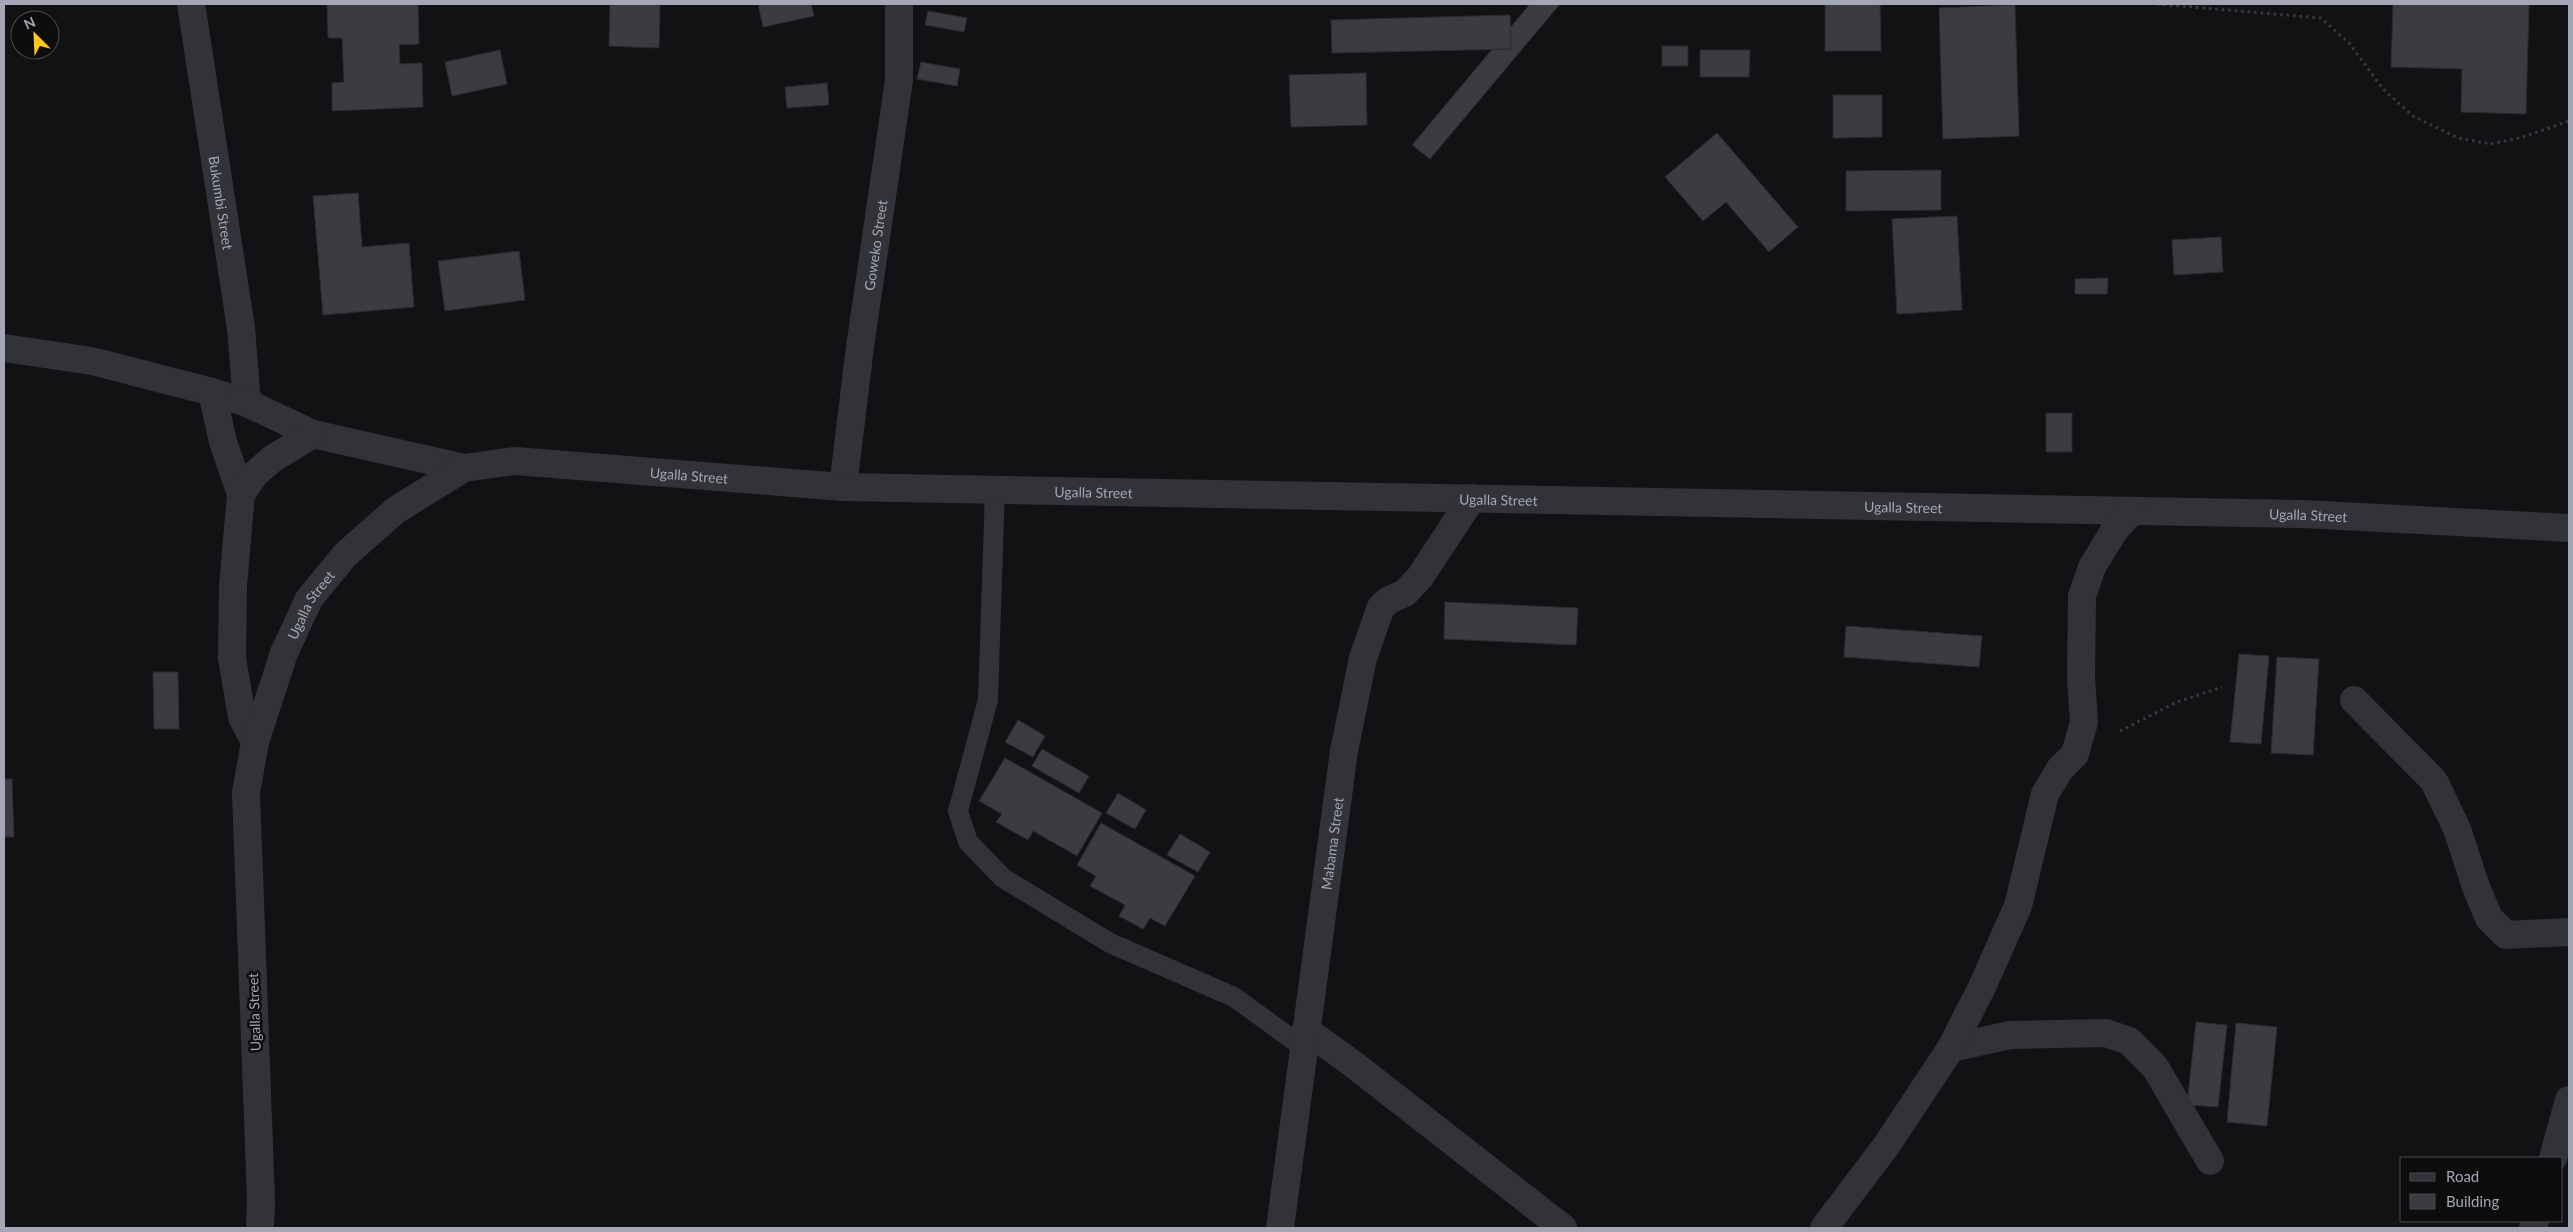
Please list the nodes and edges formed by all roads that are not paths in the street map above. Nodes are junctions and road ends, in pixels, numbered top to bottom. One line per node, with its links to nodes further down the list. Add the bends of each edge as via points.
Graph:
1 (191, 4): 5 (street, Bukumbi Street, via 241,328)
2 (898, 4): 8 (street, Goweko Street, via 899,80)
3 (4, 348): 4 (street, via 92,361)
4 (212, 392): 5 (street); 10 (street, via 223,442)
5 (247, 403): 6 (street)
6 (313, 434): 7 (street); 10 (street, via 272,459 255,474)
7 (464, 468): 8 (street, Ugalla Street, via 515,461); 15 (street, Ugalla Street, via 396,510 345,555 309,599 284,653)
8 (843, 487): 9 (street, Ugalla Street)
9 (995, 490): 11 (street, Ugalla Street); 17 (lane, via 988,700 958,811 968,842 1003,878 1110,943 1234,997)
10 (241, 494): 15 (street, via 232,586 232,658 242,717)
11 (1472, 498): 12 (street, Ugalla Street); 17 (street, Mabama Street, via 1420,578 1405,593 1381,607 1362,658 1344,750)
12 (2132, 512): 13 (street, Ugalla Street, via 2304,514); 18 (street, via 2114,531 2082,596 2084,722 2075,754 2060,769 2045,794 2018,906)
13 (2569, 528)
14 (2354, 700): 16 (street, via 2434,781 2457,829 2489,918 2506,935)
15 (255, 742): 22 (street, Ugalla Street, via 246,793 262,1201)
16 (2569, 932)
17 (1305, 1039): 23 (street, Mabama Street); 24 (street, via 1353,1064)
18 (1951, 1048): 21 (street, via 2010,1035 2106,1033 2129,1041 2155,1068); 25 (street, via 1886,1146)
19 (2569, 1100): 20 (street)
20 (2552, 1157)
21 (2210, 1161)
22 (260, 1228)
23 (1280, 1228)
24 (1563, 1228)
25 (1824, 1228)

